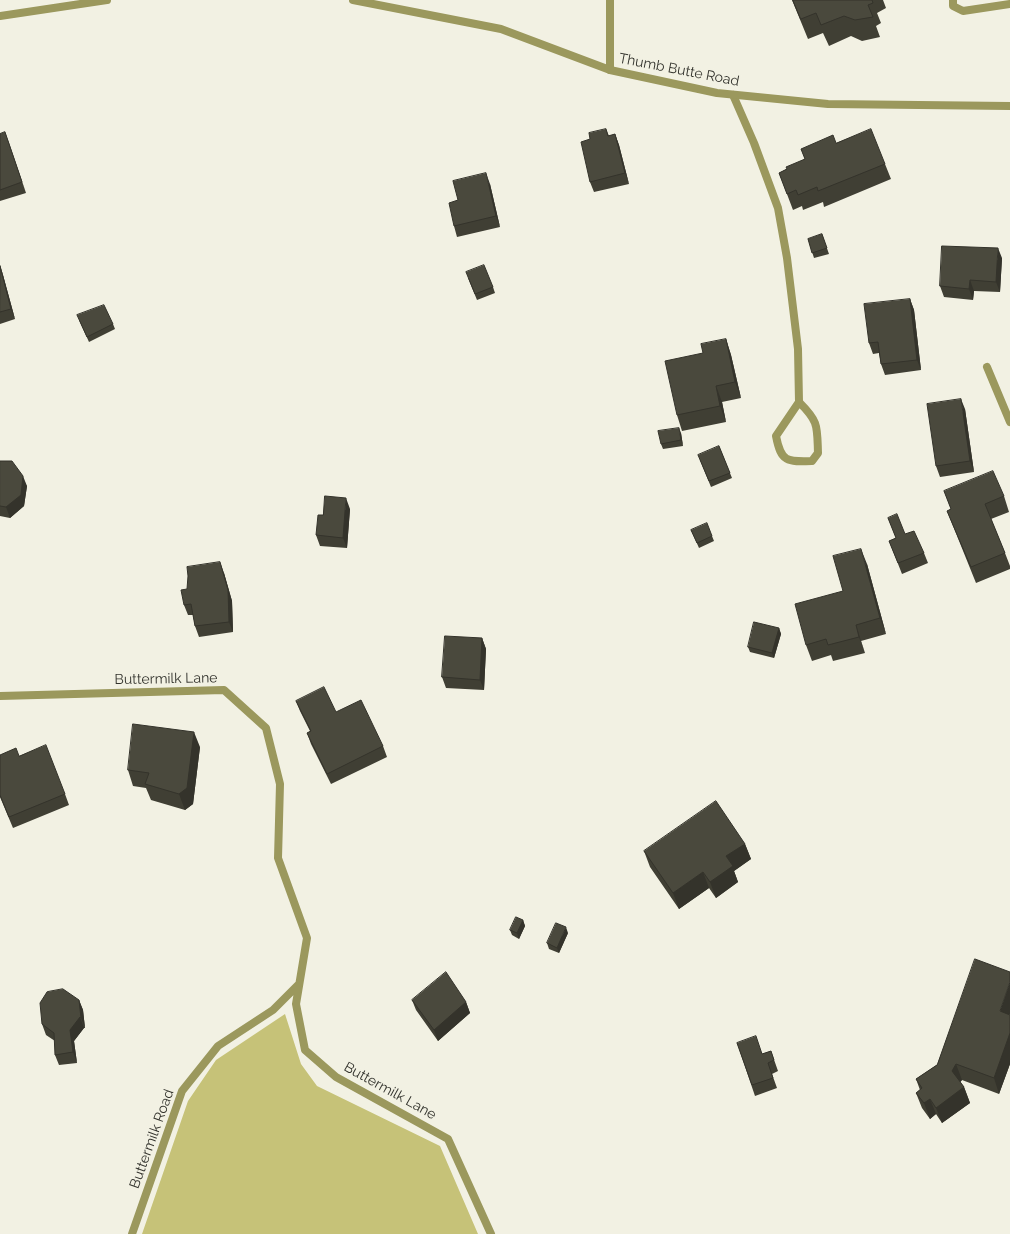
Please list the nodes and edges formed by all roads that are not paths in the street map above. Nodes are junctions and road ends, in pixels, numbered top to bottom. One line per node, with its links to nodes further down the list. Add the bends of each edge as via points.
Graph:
1 (108, 0): 7 (street)
2 (353, 0): 5 (street, Thumb Butte Road)
3 (610, 0): 8 (street)
4 (953, 0): 6 (street, via 953,6 963,11)
5 (372, 2): 8 (street, Thumb Butte Road, via 501,29)
6 (1010, 4)
7 (0, 16)
8 (610, 70): 9 (street, Thumb Butte Road)
9 (733, 95): 10 (street, Thumb Butte Road, via 828,104); 12 (street, via 778,208 798,349)
10 (1010, 106)
11 (987, 367): 13 (street)
12 (799, 402): 12 (street, via 776,436 783,457 794,462 812,461 818,453 817,428 812,415)
13 (1010, 422)
14 (0, 696): 15 (street, Buttermilk Lane, via 224,690 266,728 280,784 278,858 307,938)
15 (299, 984): 16 (street, Buttermilk Road, via 273,1010 218,1046 182,1091); 17 (street, Buttermilk Lane, via 296,1004 305,1050 336,1077 448,1138)
16 (132, 1234)
17 (491, 1234)

